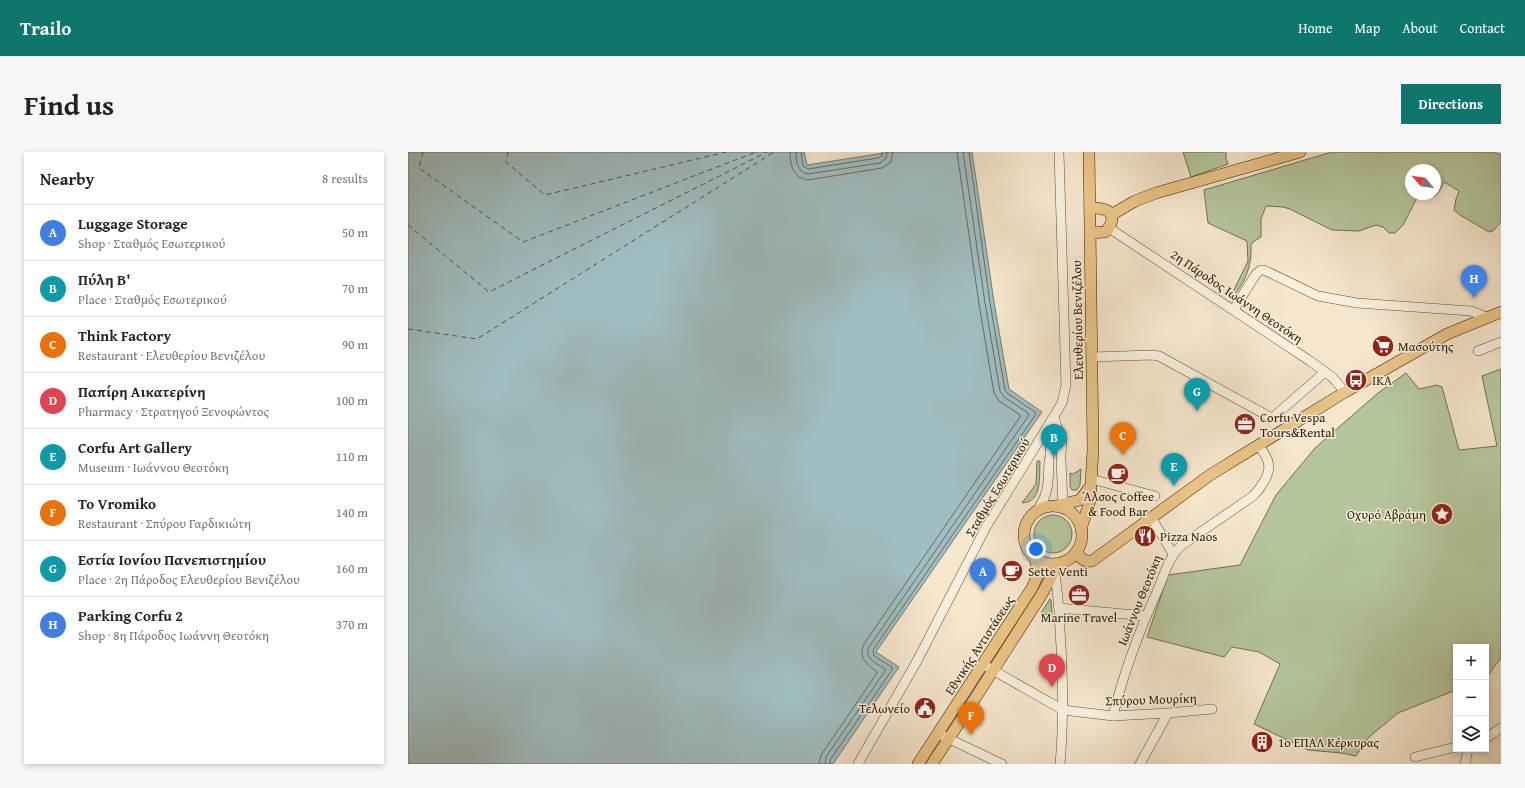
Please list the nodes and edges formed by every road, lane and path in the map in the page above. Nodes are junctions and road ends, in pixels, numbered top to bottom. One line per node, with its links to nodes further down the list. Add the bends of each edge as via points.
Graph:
1 (1059, 152): 16 (street, Σταθμός Εσωτερικού, via 1066,385 1062,403)
2 (1089, 152): 4 (main road, Ελευθερίου Βενιζέλου)
3 (1300, 152): 5 (main road, via 1156,193 1135,201)
4 (1090, 208): 5 (main road, via 1104,209); 7 (main road, Ελευθερίου Βενιζέλου)
5 (1111, 215): 6 (main road, via 1112,223)
6 (1109, 228): 7 (main road, via 1105,232); 8 (street, 2η Πάροδος Ιωάννη Θεοτόκη)
7 (1090, 233): 13 (main road, Ελευθερίου Βενιζέλου)
8 (1234, 309): 10 (street, via 1256,274 1264,270 1318,296 1357,303 1468,310); 14 (street, 2η Πάροδος Ιωάννη Θεοτόκη)
9 (1501, 312): 10 (main road)
10 (1486, 317): 15 (main road, via 1448,334)
11 (1501, 342): 12 (street)
12 (1478, 351)
13 (1092, 357): 14 (street, via 1159,356 1270,417 1278,414); 18 (main road, Ελευθερίου Βενιζέλου)
14 (1325, 372): 15 (street, 2η Πάροδος Ιωάννη Θεοτόκη)
15 (1344, 392): 17 (main road)
16 (1054, 417): 20 (street, via 1062,441); 21 (street, via 1047,490); 43 (street, Σταθμός Εσωτερικού, via 986,527 917,661)
17 (1258, 445): 22 (main road); 25 (street, Ιωάννου Θεοτόκη, via 1269,466 1259,490)
18 (1091, 483): 19 (street); 20 (main road, via 1080,500); 23 (main road, Ελευθερίου Βενιζέλου, via 1089,507)
19 (1155, 496)
20 (1059, 505): 21 (main road, via 1046,507); 23 (main road, via 1077,518)
21 (1035, 513): 26 (main road, Εθνικής Αντιστάσεως, via 1029,520 1025,532 1026,545)
22 (1151, 516): 24 (main road, via 1092,561 1081,559); 25 (street)
23 (1081, 529): 24 (main road, via 1082,538)
24 (1077, 551): 27 (main road)
25 (1173, 554): 29 (street, Ιωάννου Θεοτόκη)
26 (1035, 557): 27 (main road); 30 (main road, Εθνικής Αντιστάσεως, via 1038,575 1035,582)
27 (1056, 566): 28 (street); 31 (main road, Εθνικής Αντιστάσεως, via 1042,594)
28 (1059, 608): 29 (street); 33 (street)
29 (1146, 616): 35 (street, Ιωάννου Θεοτόκη, via 1124,674)
30 (982, 664): 31 (street, Σπύρου Μουρίκη); 37 (main road, Εθνικής Αντιστάσεως)
31 (993, 671): 33 (street, Σπύρου Μουρίκη); 39 (main road, Εθνικής Αντιστάσεως)
32 (1212, 709): 34 (street, Σπύρου Μουρίκη)
33 (1063, 710): 35 (street, Σπύρου Μουρίκη); 47 (street)
34 (1168, 713): 35 (street, Σπύρου Μουρίκη); 48 (street)
35 (1113, 716)
36 (1501, 728): 38 (street)
37 (938, 734): 39 (street); 44 (main road, Εθνικής Αντιστάσεως)
38 (1489, 736)
39 (949, 739): 45 (main road, Εθνικής Αντιστάσεως); 46 (street)
40 (1453, 748): 42 (street)
41 (1467, 752): 49 (street)
42 (1415, 757)
43 (858, 764)
44 (918, 764)
45 (932, 764)
46 (1002, 764)
47 (1060, 764)
48 (1140, 764)
49 (1465, 764)

